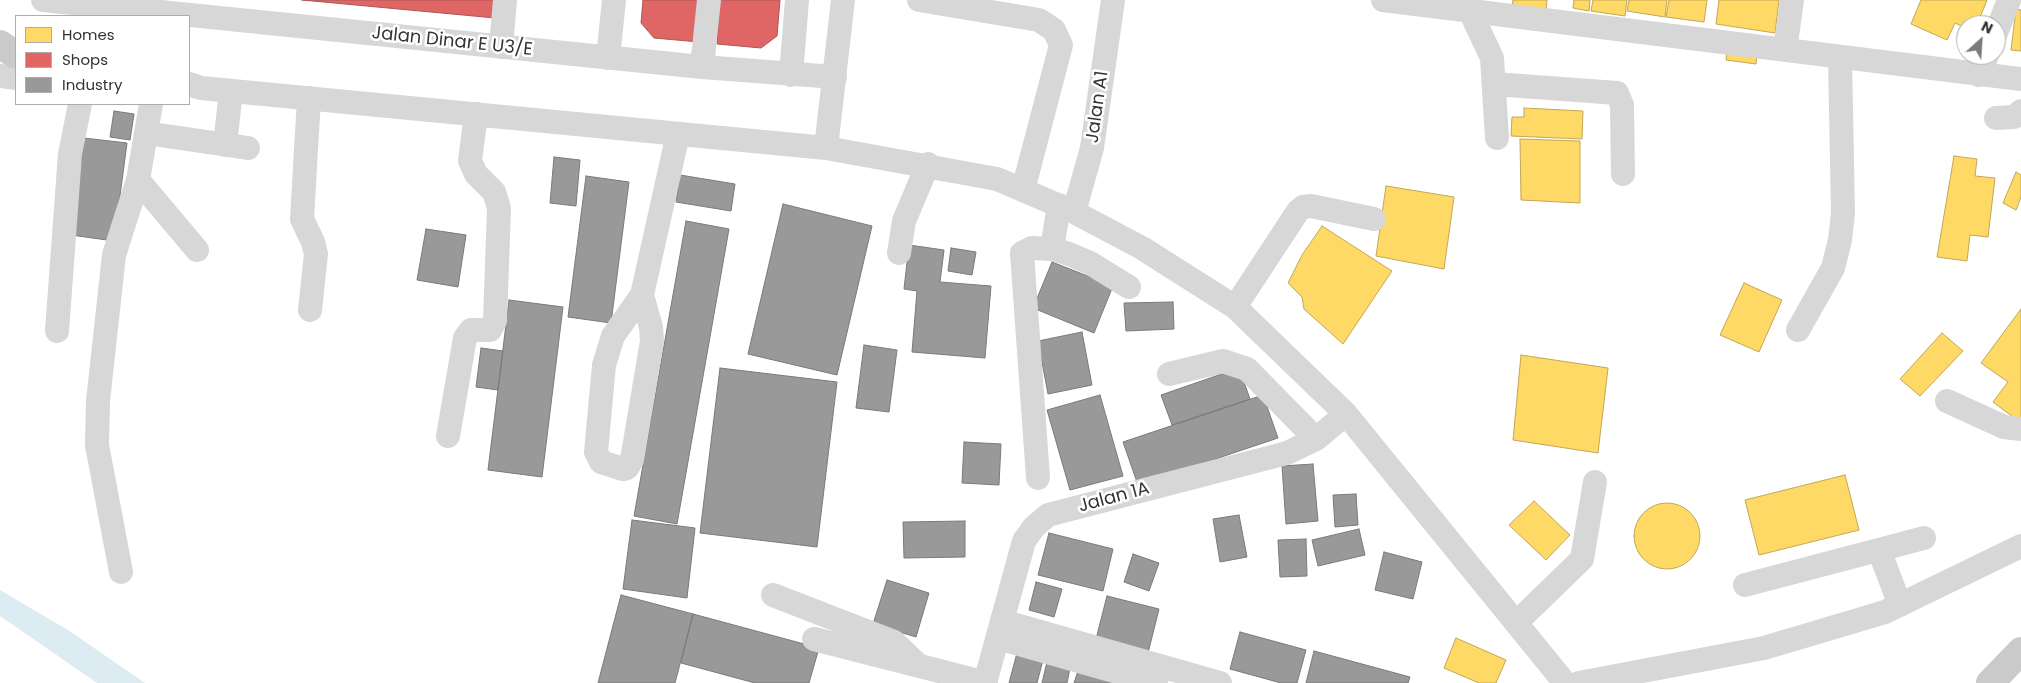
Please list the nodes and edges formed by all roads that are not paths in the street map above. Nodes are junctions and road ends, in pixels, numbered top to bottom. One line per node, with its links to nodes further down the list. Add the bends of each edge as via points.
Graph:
1 (43, 0): 12 (street, Jalan Dinar E U3/E, via 69,4)
2 (505, 0): 15 (street)
3 (614, 0): 18 (street)
4 (709, 0): 21 (street)
5 (797, 0): 22 (street)
6 (843, 0): 23 (street)
7 (919, 0): 43 (street, via 1039,20 1054,30 1061,45)
8 (1112, 0): 44 (street, Jalan A1, via 1092,148)
9 (1383, 0): 13 (street)
10 (1792, 0): 16 (street)
11 (2009, 0): 14 (street)
12 (167, 7): 15 (street, Jalan Dinar E U3/E)
13 (1470, 11): 16 (street); 25 (street, via 1477,30 1488,45)
14 (2003, 15)
15 (501, 47): 18 (street, Jalan Dinar E U3/E)
16 (1785, 50): 17 (street)
17 (1840, 57): 19 (street); 53 (street, via 1843,212 1840,240 1833,268)
18 (608, 58): 21 (street, Jalan Dinar E U3/E)
19 (1956, 63)
20 (1983, 65): 24 (street)
21 (702, 67): 22 (street, Jalan Dinar E U3/E)
22 (791, 75): 23 (street, Jalan Dinar E U3/E)
23 (835, 77): 39 (street)
24 (2021, 79)
25 (1494, 84): 36 (street); 41 (street, via 1617,93 1622,104)
26 (193, 87): 27 (street)
27 (231, 91): 28 (street); 37 (street)
28 (309, 98): 32 (street); 52 (street, via 302,219 316,254)
29 (80, 105): 54 (street, via 70,154)
30 (151, 105): 34 (street)
31 (2021, 111): 33 (street, via 2014,117)
32 (476, 114): 35 (street); 59 (street, via 470,161 476,174 494,192 499,208 495,321 490,330 467,333)
33 (1996, 118)
34 (146, 133): 37 (street); 42 (street)
35 (678, 134): 39 (street); 50 (street)
36 (1497, 138)
37 (225, 145): 38 (street)
38 (248, 148)
39 (826, 148): 40 (street)
40 (928, 164): 43 (street, via 997,179); 48 (street, via 904,221)
41 (1623, 174)
42 (138, 180): 47 (street); 66 (street, via 114,256 98,410 97,445)
43 (1023, 190): 44 (street)
44 (1067, 208): 46 (street, Jalan A1); 51 (street, via 1142,248)
45 (1374, 218): 51 (street, via 1303,207)
46 (1052, 249): 49 (street, via 1090,263); 61 (street, via 1026,249 1021,258)
47 (197, 250)
48 (899, 253)
49 (1129, 287)
50 (642, 295): 50 (street, via 613,336 604,365 596,452 601,462 623,469 632,460 652,341)
51 (1235, 307): 57 (street)
52 (310, 310)
53 (1798, 330)
54 (57, 332)
55 (1169, 374): 60 (street, via 1223,361 1247,369)
56 (1947, 401): 58 (street, via 2004,427)
57 (1346, 414): 60 (street, Jalan 1A); 70 (street)
58 (2021, 429)
59 (448, 436)
60 (1316, 439): 71 (street, Jalan 1A, via 1287,453 1048,515 1024,541)
61 (1038, 478)
62 (1595, 482): 70 (street, via 1582,559)
63 (1924, 538): 65 (street)
64 (2021, 546): 69 (street)
65 (1879, 550): 67 (street); 69 (street)
66 (121, 572)
67 (1746, 585)
68 (773, 596): 74 (street, via 894,642)
69 (1900, 605): 80 (street, via 1764,648)
70 (1517, 622): 79 (street)
71 (1000, 629): 76 (street, Jalan 1A); 77 (street); 78 (street)
72 (814, 639): 74 (street)
73 (2021, 651): 81 (main road)
74 (918, 666): 76 (street)
75 (2021, 673): 82 (main road)
76 (986, 683)
77 (1156, 683)
78 (1220, 683)
79 (1566, 683)
80 (1579, 683)
81 (1990, 683)
82 (2011, 683)

